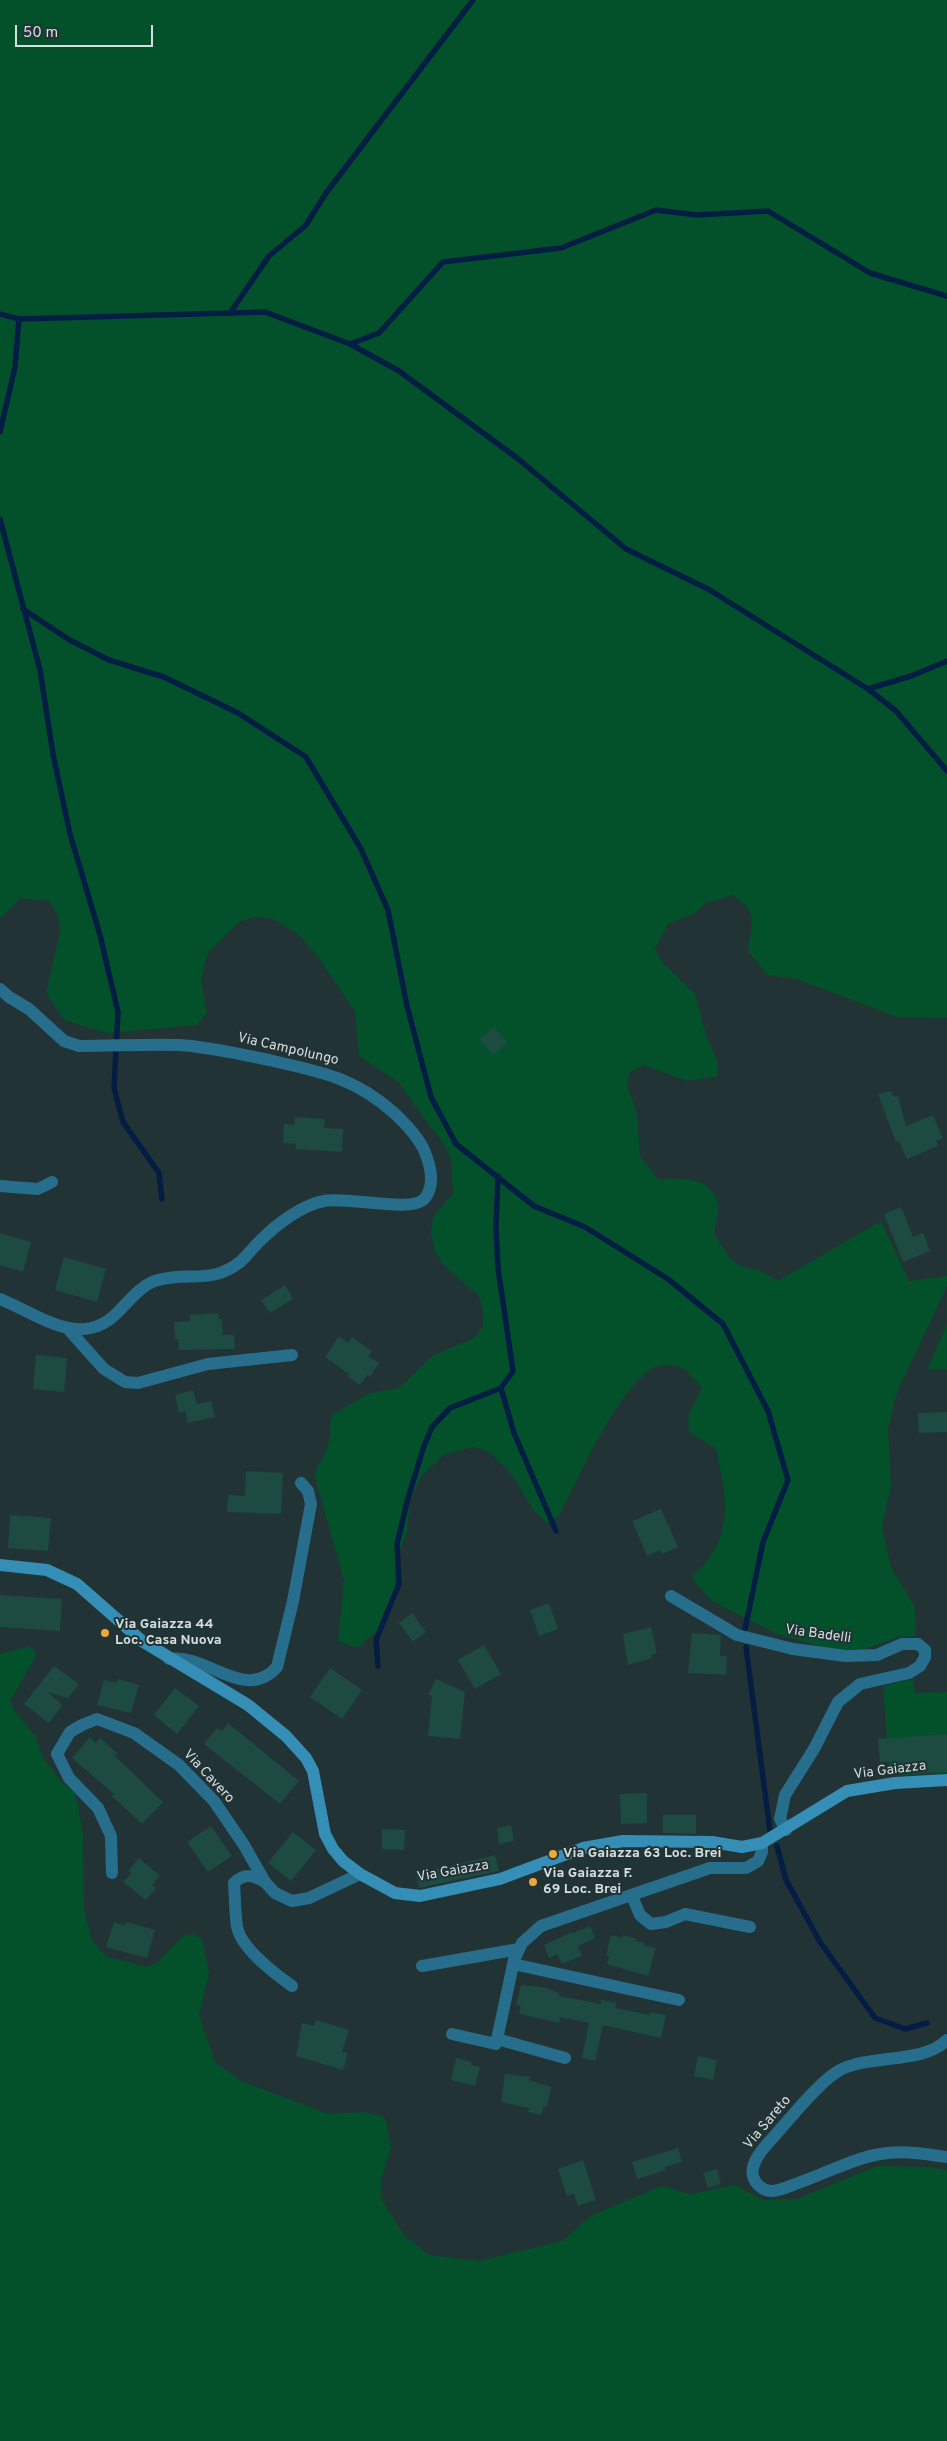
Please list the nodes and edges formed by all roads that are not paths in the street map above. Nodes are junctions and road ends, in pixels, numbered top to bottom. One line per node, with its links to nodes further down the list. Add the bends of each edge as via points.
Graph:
1 (0, 988): 5 (street, Via Campolungo, via 64,1041 79,1046 213,1048 343,1079 375,1096 407,1126 422,1146 431,1175 426,1197 420,1203 411,1206 360,1200 324,1201 288,1219 227,1270 208,1277 155,1280 100,1327)
2 (52, 1182): 3 (street, via 38,1189)
3 (0, 1186)
4 (0, 1299): 5 (street, Via Campolungo)
5 (69, 1330): 6 (street, via 104,1369 126,1382 138,1383 208,1364)
6 (292, 1355)
7 (301, 1483): 10 (street, Via Gaiazza, via 308,1491 311,1504 277,1667 269,1676 245,1681 191,1661)
8 (0, 1565): 10 (main road, Via Gaiazza, via 48,1570 63,1576)
9 (672, 1596): 12 (street, Via Badelli, via 737,1635 793,1649 846,1656 877,1654 902,1644 918,1644 925,1650 920,1666 909,1673 860,1684 838,1702 785,1796 780,1818)
10 (169, 1659): 15 (main road, Via Gaiazza, via 248,1705 286,1736 306,1758 313,1771 325,1834 343,1860)
11 (947, 1780): 12 (main road, Via Gaiazza, via 895,1783 847,1791)
12 (786, 1830): 13 (main road, Via Gaiazza)
13 (762, 1843): 15 (main road, Via Gaiazza, via 742,1847 712,1842 623,1841 583,1848 500,1879 420,1896 395,1893); 17 (street, via 758,1861 746,1868 710,1868)
14 (112, 1873): 16 (street, Via Cavero, via 111,1836 98,1808 69,1778 57,1754 70,1732 97,1719 134,1733 179,1765 214,1801)
15 (360, 1874): 16 (street, Via Cavero, via 308,1898 292,1901 275,1893)
16 (265, 1882): 22 (street, via 253,1875 241,1876 234,1883 237,1928 243,1942)
17 (632, 1896): 18 (street, via 640,1915 651,1924 685,1914); 19 (street, via 541,1926)
18 (750, 1927)
19 (519, 1949): 20 (street); 21 (street)
20 (513, 1964): 23 (street); 25 (street)
21 (422, 1966)
22 (292, 1986)
23 (679, 2000)
24 (452, 2034): 25 (street, via 496,2044)
25 (497, 2039): 27 (street)
26 (947, 2040): 28 (street, Via Sareto, via 932,2051 864,2062 840,2071 822,2084 767,2144 755,2163 753,2175 760,2186 772,2191 817,2178 878,2154 910,2151)
27 (565, 2058)
28 (947, 2158)

